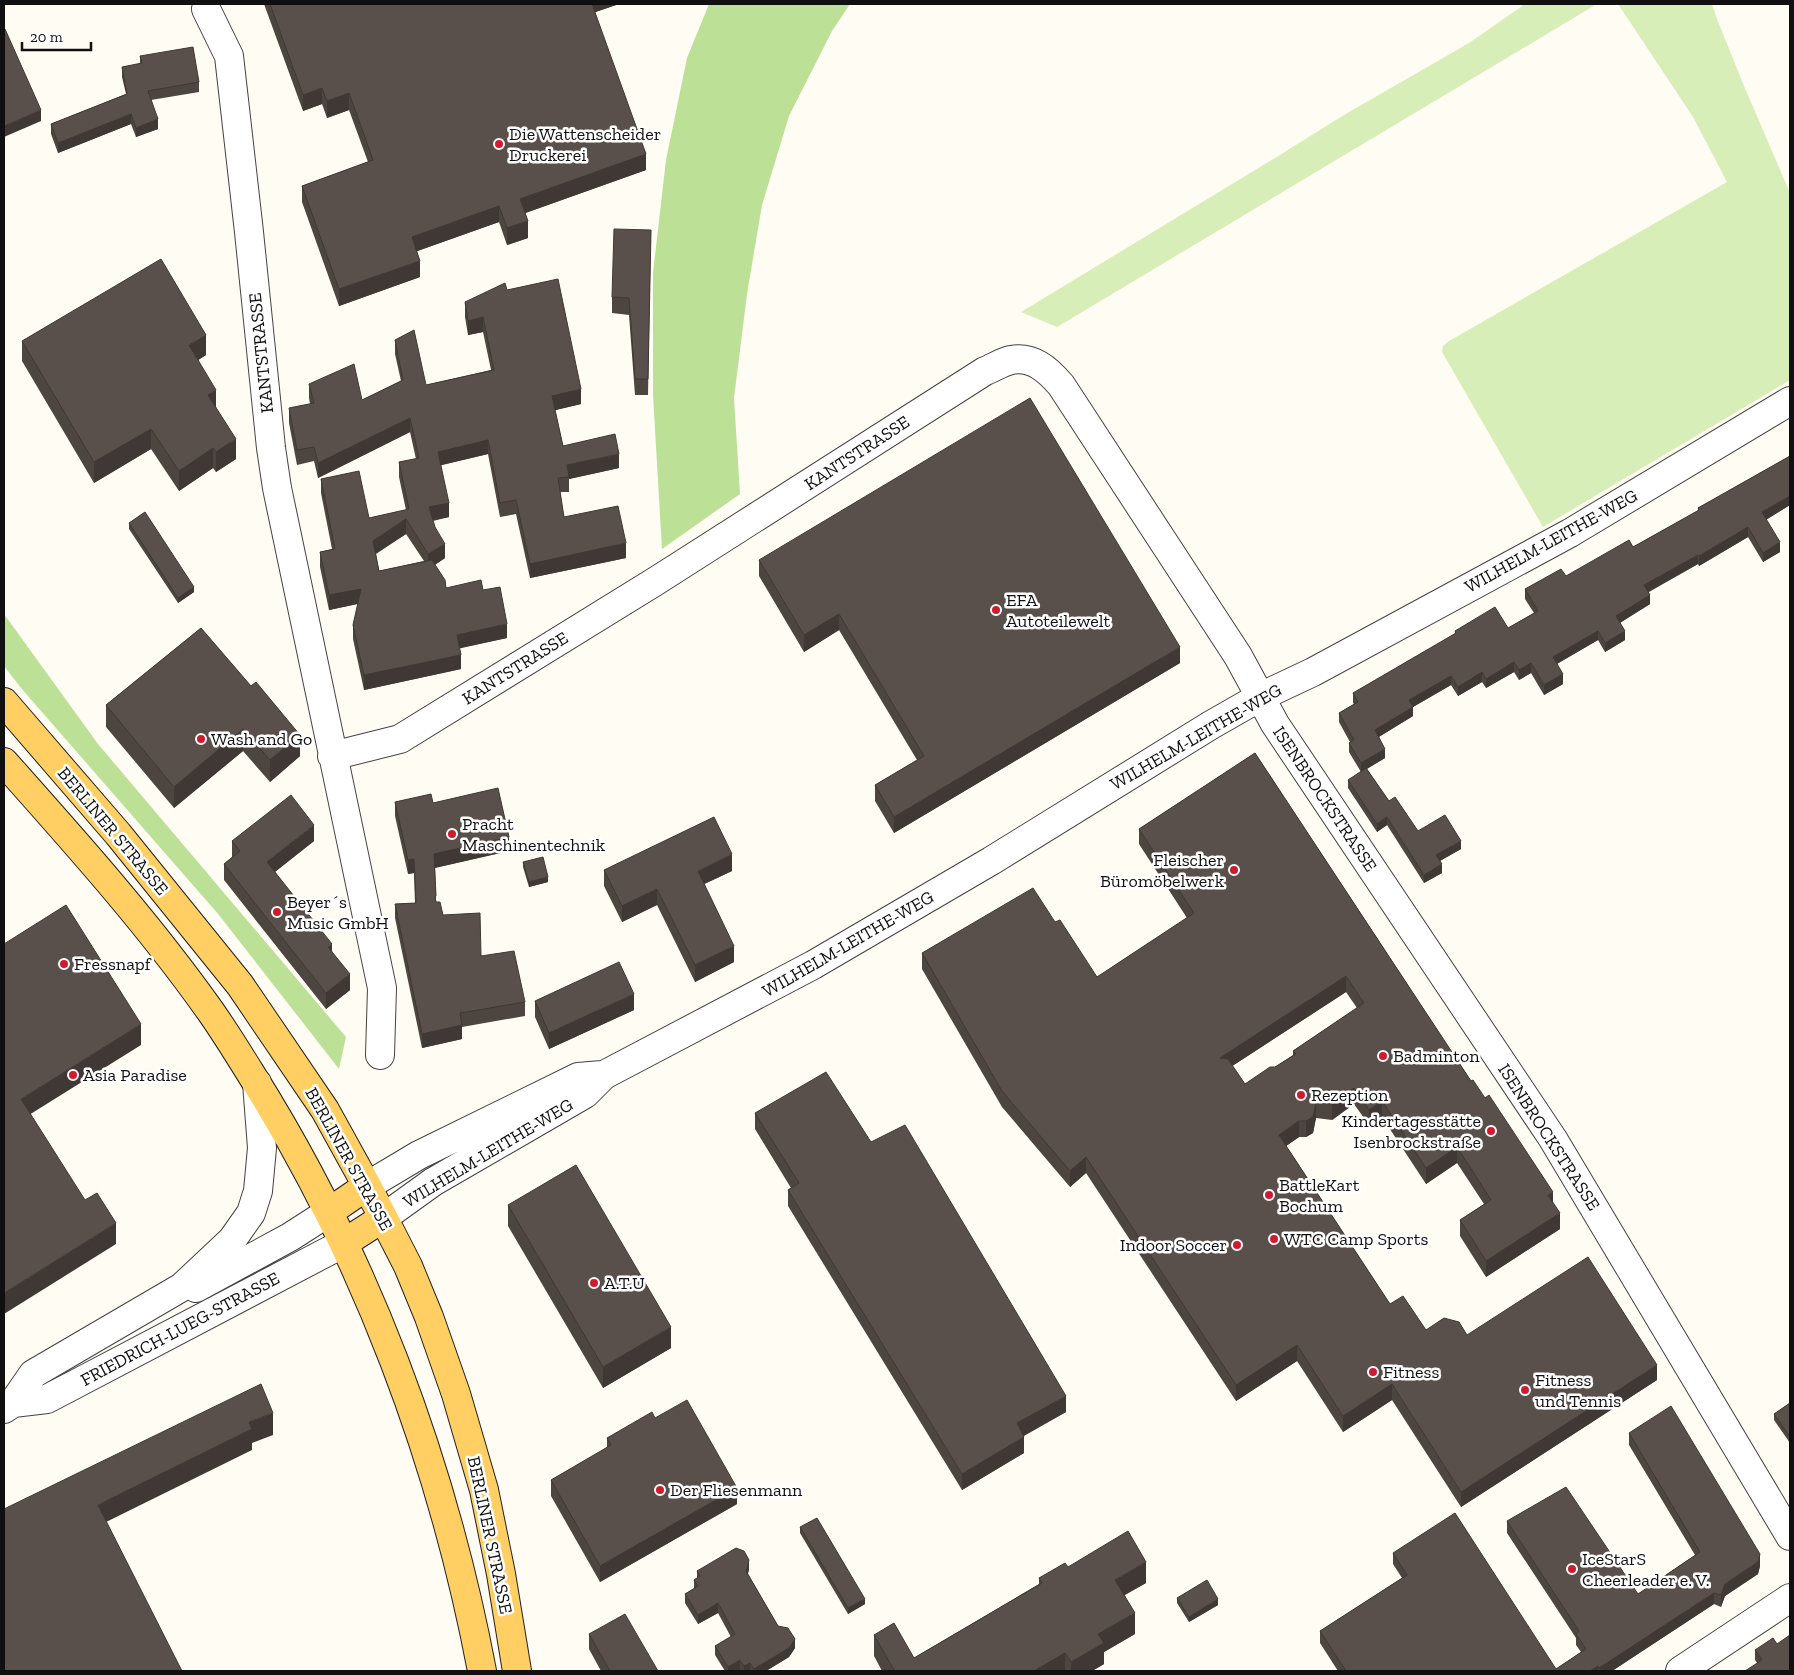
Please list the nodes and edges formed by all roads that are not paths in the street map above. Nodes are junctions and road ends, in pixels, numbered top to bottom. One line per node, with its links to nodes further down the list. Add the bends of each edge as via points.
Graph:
1 (206, 9): 5 (street, KANTSTRASSE, via 228,56 271,448)
2 (1790, 402): 3 (street, WILHELM-LEITHE-WEG, via 1570,533 1313,672)
3 (1260, 697): 5 (street, KANTSTRASSE, via 1238,656 1061,385 1049,371 1032,360 1010,360 985,371 656,581 400,739); 8 (street, WILHELM-LEITHE-WEG, via 882,926); 16 (street, ISENBROCKSTRASSE, via 1553,1139)
4 (4, 702): 10 (main road, BERLINER STRASSE, via 118,834 240,985 325,1110)
5 (332, 756): 7 (street, KANTSTRASSE, via 382,988)
6 (4, 762): 9 (main road, BERLINER STRASSE, via 101,870 166,949 213,1014)
7 (380, 1055)
8 (604, 1075): 10 (street, WILHELM-LEITHE-WEG, via 578,1077 419,1155); 12 (street, WILHELM-LEITHE-WEG, via 585,1094 434,1182)
9 (256, 1083): 11 (main road, BERLINER STRASSE); 14 (street, FRIEDRICH-LUEG-STRASSE, via 262,1148 258,1192 251,1213 232,1240)
10 (367, 1186): 11 (main road, WILHELM-LEITHE-WEG); 12 (main road, BERLINER STRASSE)
11 (329, 1212): 13 (main road, BERLINER STRASSE); 14 (street, FRIEDRICH-LUEG-STRASSE, via 196,1288)
12 (383, 1218): 13 (main road, WILHELM-LEITHE-WEG); 19 (main road, BERLINER STRASSE, via 408,1266 456,1394 481,1480)
13 (344, 1243): 15 (street, FRIEDRICH-LUEG-STRASSE, via 47,1398); 18 (main road, BERLINER STRASSE, via 384,1335 442,1501)
14 (182, 1286): 15 (street, FRIEDRICH-LUEG-STRASSE, via 34,1374)
15 (8, 1406)
16 (1790, 1536)
17 (1790, 1598): 20 (street)
18 (482, 1671)
19 (517, 1671)
20 (1680, 1671)

